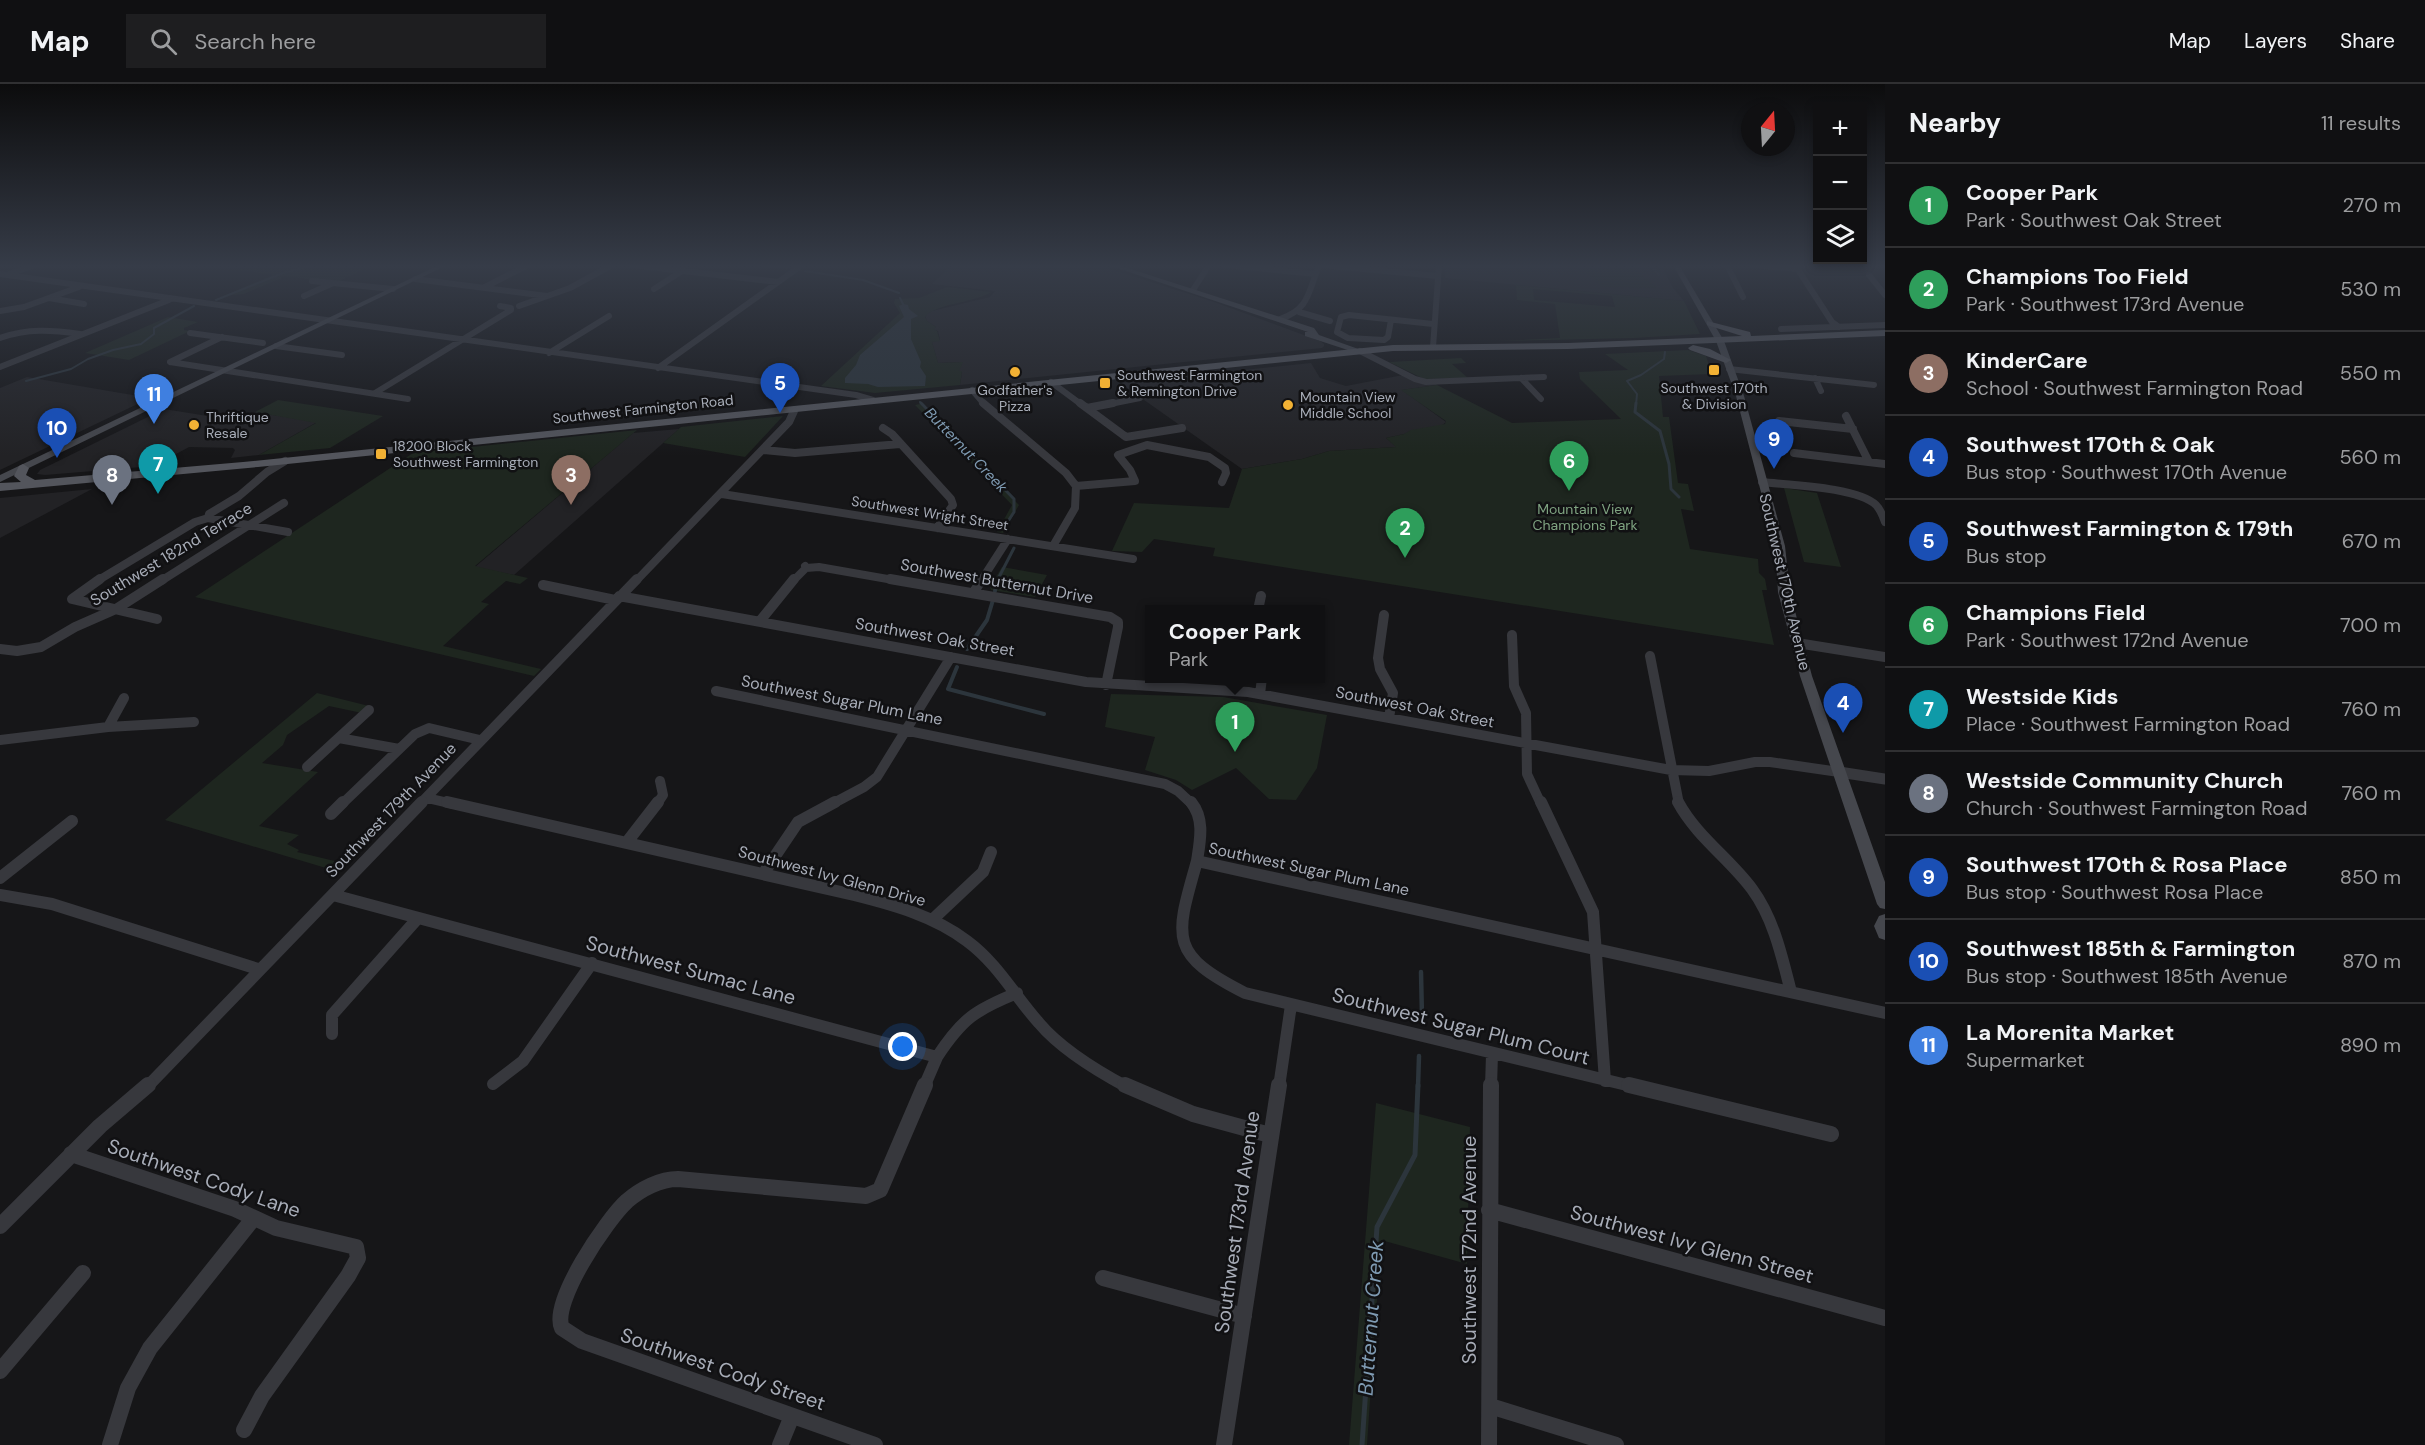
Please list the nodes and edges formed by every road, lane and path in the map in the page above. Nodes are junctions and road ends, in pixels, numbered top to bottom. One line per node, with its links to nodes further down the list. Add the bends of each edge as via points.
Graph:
1 (33, 329): 23 (street)
2 (40, 329): 20 (street)
3 (94, 329): 20 (street)
4 (312, 329): 28 (main road)
5 (380, 329): 25 (street)
6 (480, 329): 25 (street)
7 (589, 329): 34 (street)
8 (713, 329): 40 (street)
9 (1290, 329): 21 (main road)
10 (1307, 329): 21 (main road)
11 (1338, 329): 12 (street, via 1340,335 1376,341 1387,339)
12 (1389, 329)
13 (1433, 329): 30 (street)
14 (1713, 329): 26 (main road, Southwest 170th Avenue)
15 (1729, 329): 22 (main road, via 1745,333)
16 (1781, 329): 17 (street)
17 (1795, 329)
18 (190, 333): 24 (street)
19 (1885, 333): 22 (main road, Southwest Farmington Road)
20 (80, 334): 37 (street)
21 (1315, 335): 33 (main road)
22 (1828, 336): 26 (main road, Southwest Farmington Road)
23 (0, 338)
24 (222, 338): 27 (street); 41 (street, via 170,362)
25 (461, 340): 34 (street); 49 (street)
26 (1720, 341): 29 (main road, Southwest Farmington Road); 38 (main road, Southwest 170th Avenue)
27 (263, 343)
28 (276, 346): 35 (street); 41 (main road)
29 (1584, 346): 31 (main road, Southwest Farmington Road); 38 (main road, via 1692,348 1707,351)
30 (1433, 347): 31 (main road, Southwest Farmington Road); 32 (main road, Southwest Farmington Road)
31 (1477, 348): 32 (main road, Southwest Farmington Road)
32 (1383, 350): 33 (main road, Southwest Farmington Road)
33 (1360, 351): 43 (street, via 1426,382); 45 (main road, Southwest Farmington Road)
34 (549, 353): 40 (street)
35 (342, 355)
36 (0, 361): 37 (street)
37 (10, 362): 39 (street)
38 (1728, 364): 44 (street); 71 (main road, Southwest 170th Avenue)
39 (0, 366)
40 (658, 368): 53 (street)
41 (225, 371): 49 (street); 68 (main road)
42 (1544, 377): 43 (street)
43 (1521, 378): 52 (street)
44 (1815, 378): 46 (street); 48 (street)
45 (1052, 382): 47 (main road, Southwest Farmington Road); 54 (street)
46 (1874, 385)
47 (972, 390): 53 (main road, Southwest Farmington Road); 73 (street)
48 (1821, 391)
49 (375, 393): 51 (street)
50 (1140, 398): 54 (street)
51 (408, 399)
52 (1540, 399)
53 (873, 400): 55 (main road, Southwest Farmington Road)
54 (1087, 408): 58 (street, via 1126,437)
55 (794, 410): 62 (street, Southwest 179th Avenue, via 789,422); 64 (main road, Southwest Farmington Road)
56 (1846, 416): 60 (street)
57 (1779, 421): 60 (street)
58 (1182, 428)
59 (883, 429): 61 (street)
60 (1853, 429): 65 (street)
61 (900, 444): 62 (street, via 815,452); 80 (street, via 951,499 953,506)
62 (764, 450): 75 (street, Southwest 179th Avenue)
63 (1794, 453): 65 (street)
64 (300, 458): 67 (main road, Southwest Farmington Road); 67 (main road, Southwest Farmington Road)
65 (1869, 462): 66 (street)
66 (1885, 464)
67 (257, 466): 72 (main road, Southwest Farmington Road); 77 (street, via 239,496)
68 (23, 468): 69 (main road); 72 (main road, via 20,476)
69 (0, 479)
70 (1222, 482): 73 (street, via 1225,468 1212,458 1146,445 1118,455 1135,481)
71 (1762, 482): 78 (street, via 1863,498 1876,505); 95 (main road, Southwest 170th Avenue, via 1779,546 1784,592)
72 (33, 484): 74 (main road, Southwest Farmington Road)
73 (1076, 486): 83 (street, via 1075,508)
74 (0, 487)
75 (722, 494): 80 (street, Southwest Wright Street); 88 (street, Southwest 179th Avenue)
76 (284, 503): 79 (street, Southwest 182nd Terrace)
77 (208, 518): 79 (street); 90 (street, via 195,522 72,599)
78 (1885, 522)
79 (249, 525): 81 (street); 90 (street, Southwest 182nd Terrace)
80 (937, 528): 82 (street, Southwest Wright Street)
81 (288, 532)
82 (1008, 539): 83 (street, Southwest Wright Street); 86 (street)
83 (1053, 546): 84 (street, Southwest Wright Street)
84 (1133, 559)
85 (543, 585): 88 (street, Southwest Oak Street)
86 (974, 592): 93 (street, Southwest Butternut Drive, via 805,567); 101 (street, Southwest Butternut Drive, via 1115,619 1118,627)
87 (1261, 596): 89 (street)
88 (617, 598): 93 (street, Southwest Oak Street); 112 (street, Southwest 179th Avenue)
89 (1259, 605)
90 (116, 609): 92 (street); 96 (street, Southwest 182nd Terrace, via 41,647)
91 (1384, 615): 106 (street, via 1378,658 1392,693)
92 (157, 619)
93 (760, 621): 98 (street, Southwest Oak Street)
94 (1512, 635): 113 (street, via 1514,686 1526,713)
95 (1797, 643): 99 (street); 117 (main road, Southwest 170th Avenue)
96 (0, 649)
97 (1650, 656): 116 (street)
98 (951, 657): 101 (street, Southwest Oak Street); 109 (street)
99 (1885, 657)
100 (1261, 683): 103 (street)
101 (1106, 685): 103 (street, Southwest Oak Street, via 1216,688)
102 (716, 691): 109 (street, Southwest Sugar Plum Lane)
103 (1260, 694): 106 (street, Southwest Oak Street)
104 (124, 698): 108 (street)
105 (369, 710): 110 (street)
106 (1389, 718): 113 (street, Southwest Oak Street)
107 (194, 722): 108 (street)
108 (108, 727): 111 (street)
109 (906, 729): 125 (street, Southwest Sugar Plum Lane, via 1174,788 1202,819); 126 (street, via 872,782 798,822)
110 (339, 738): 114 (street); 115 (street)
111 (0, 740)
112 (480, 740): 114 (street, via 429,728 415,734); 120 (street, Southwest 179th Avenue)
113 (1525, 744): 116 (street, Southwest Oak Street); 135 (street, via 1527,774 1593,912)
114 (399, 749): 121 (street)
115 (307, 767)
116 (1671, 770): 117 (street, Southwest Oak Street, via 1709,771 1770,762); 138 (street, via 1684,817 1752,889 1766,913 1778,940)
117 (1839, 772): 118 (street, Southwest Oak Street); 130 (main road, Southwest 170th Avenue)
118 (1885, 779)
119 (660, 781): 123 (street, via 663,795)
120 (427, 798): 123 (street, Southwest Ivy Glenn Drive); 129 (street, Southwest 179th Avenue)
121 (332, 814)
122 (72, 821): 127 (street)
123 (627, 842): 126 (street, Southwest Ivy Glenn Drive)
124 (991, 852): 132 (street, via 983,872)
125 (1197, 861): 135 (street, Southwest Sugar Plum Lane); 140 (street, Southwest Sugar Plum Court, via 1180,921 1182,943 1191,957 1214,979 1245,993)
126 (763, 874): 132 (street, Southwest Ivy Glenn Drive)
127 (0, 878)
128 (0, 895): 137 (street, via 52,904)
129 (333, 895): 131 (street, Southwest Sumac Lane); 137 (street, Southwest 179th Avenue)
130 (1885, 904)
131 (418, 918): 136 (street, Southwest Sumac Lane); 142 (street, via 332,1015)
132 (932, 920): 139 (street, Southwest Ivy Glenn Drive, via 972,944)
133 (1885, 920): 134 (main road)
134 (1885, 934)
135 (1596, 949): 138 (street, Southwest Sugar Plum Lane); 145 (street)
136 (592, 963): 144 (street, Southwest Sumac Lane); 146 (street, via 523,1061)
137 (258, 969): 149 (street, Southwest 179th Avenue, via 141,1093)
138 (1791, 992): 141 (street, Southwest Sugar Plum Lane)
139 (1017, 993): 144 (street, via 966,1019); 148 (street, Southwest Ivy Glenn Drive, via 1045,1031 1130,1090 1187,1114)
140 (1291, 1005): 143 (street, Southwest Sugar Plum Court); 148 (street, Southwest 173rd Avenue)
141 (1885, 1012)
142 (332, 1034)
143 (1491, 1054): 145 (street, Southwest Sugar Plum Court); 150 (street, Southwest 172nd Avenue)
144 (938, 1057): 159 (street, Southwest Cody Street, via 880,1190 866,1196 666,1180 630,1197 610,1217 561,1306 557,1318 568,1336)
145 (1605, 1081): 147 (street, Southwest Sugar Plum Court)
146 (493, 1084)
147 (1831, 1134)
148 (1270, 1135): 155 (street, Southwest 173rd Avenue)
149 (71, 1154): 151 (street, Southwest Cody Lane, via 235,1209); 152 (street, Southwest 179th Avenue)
150 (1489, 1210): 156 (street, Southwest Ivy Glenn Street); 158 (street, Southwest 172nd Avenue)
151 (253, 1219): 160 (street, Southwest Cody Lane, via 356,1247 358,1258 262,1396); 161 (street, via 150,1348 128,1388)
152 (0, 1227)
153 (83, 1273): 157 (street)
154 (1103, 1278): 155 (street)
155 (1244, 1316): 164 (street, Southwest 173rd Avenue)
156 (1885, 1318)
157 (0, 1371)
158 (1490, 1406): 165 (street, Southwest 172nd Avenue); 166 (street)
159 (792, 1416): 162 (street); 163 (street, Southwest Cody Street)
160 (244, 1430)
161 (110, 1445)
162 (780, 1445)
163 (874, 1445)
164 (1224, 1445)
165 (1489, 1445)
166 (1616, 1445)

